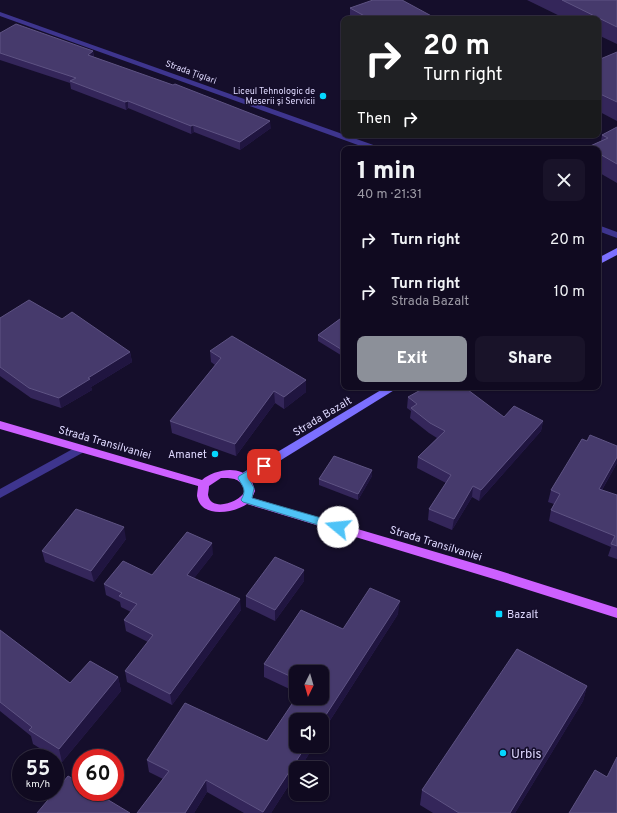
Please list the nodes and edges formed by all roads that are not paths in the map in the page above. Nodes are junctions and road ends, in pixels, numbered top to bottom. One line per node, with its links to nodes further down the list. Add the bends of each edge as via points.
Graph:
1 (0, 14): 2 (street, Strada Țiglari)
2 (341, 136)
3 (345, 138): 4 (street, Strada Țiglari)
4 (368, 146)
5 (601, 229): 6 (street)
6 (617, 235)
7 (617, 251): 8 (main road)
8 (601, 260)
9 (388, 390): 12 (main road, Strada Bazalt)
10 (0, 425): 11 (main road, Strada Transilvaniei)
11 (80, 449): 13 (main road, Strada Transilvaniei); 14 (street)
12 (243, 478): 13 (main road, via 221,474); 15 (main road, via 249,488)
13 (204, 484): 15 (main road, via 202,496 205,502 218,509 234,508)
14 (0, 494)
15 (246, 500): 16 (main road, Strada Transilvaniei)
16 (617, 613)

